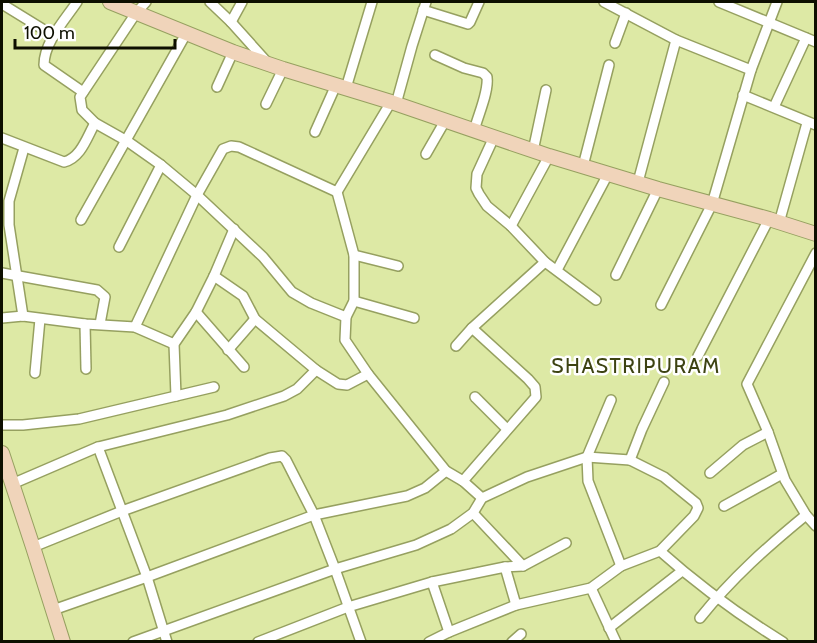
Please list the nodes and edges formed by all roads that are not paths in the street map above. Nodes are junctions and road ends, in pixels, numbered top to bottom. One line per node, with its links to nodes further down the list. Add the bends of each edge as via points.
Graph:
1 (77, 2): 18 (street)
2 (110, 2): 13 (street)
3 (146, 2): 13 (street)
4 (210, 2): 15 (street)
5 (242, 2): 15 (street)
6 (372, 2): 28 (street)
7 (479, 2): 12 (street, via 468,24)
8 (604, 2): 14 (street)
9 (719, 2): 16 (street)
10 (777, 2): 16 (street)
11 (2, 4): 18 (street)
12 (425, 6): 33 (street)
13 (136, 13): 17 (street); 31 (street)
14 (626, 13): 19 (street); 21 (street)
15 (231, 22): 24 (street)
16 (769, 22): 20 (street); 27 (street)
17 (187, 32): 22 (street); 43 (street)
18 (54, 36): 31 (street, via 44,65)
19 (676, 40): 27 (street); 51 (street)
20 (811, 40): 35 (street)
21 (615, 43)
22 (233, 52): 24 (street); 29 (street)
23 (435, 55): 39 (street, via 487,77)
24 (267, 63): 26 (street)
25 (609, 65): 49 (street)
26 (283, 69): 28 (street); 34 (street)
27 (751, 70): 32 (street)
28 (341, 86): 33 (street); 40 (street)
29 (217, 87)
30 (546, 90): 45 (street)
31 (83, 92): 37 (street, via 82,110)
32 (743, 94): 35 (street); 55 (street)
33 (394, 103): 36 (street); 53 (street)
34 (267, 104)
35 (774, 107): 38 (street)
36 (445, 121): 39 (street); 46 (street)
37 (94, 123): 43 (street); 44 (street, via 72,160 64,162)
38 (811, 124): 57 (street)
39 (474, 130): 41 (street)
40 (315, 132)
41 (494, 137): 45 (street); 58 (street, via 477,174 476,188 487,206)
42 (2, 138): 44 (street)
43 (127, 141): 48 (street); 56 (street)
44 (24, 148): 69 (street, via 9,201)
45 (533, 151): 47 (street)
46 (426, 154)
47 (549, 156): 49 (street); 58 (street)
48 (161, 165): 54 (street); 61 (street)
49 (584, 166): 50 (street)
50 (608, 174): 51 (street); 66 (street)
51 (638, 182): 52 (street)
52 (658, 189): 55 (street); 68 (street)
53 (337, 192): 54 (street, via 231,146 223,149); 63 (street)
54 (197, 195): 59 (street); 83 (street)
55 (712, 204): 57 (street); 73 (street)
56 (81, 220)
57 (774, 221): 60 (street); 88 (street)
58 (511, 226): 64 (street)
59 (234, 229): 70 (street); 76 (street, via 292,292)
60 (816, 234)
61 (119, 247)
62 (816, 253): 101 (street, via 747,384)
63 (354, 255): 65 (street); 72 (street)
64 (545, 262): 66 (street); 84 (street)
65 (398, 266)
66 (557, 270): 71 (street)
67 (2, 273): 69 (street)
68 (616, 275)
69 (16, 276): 75 (street); 82 (street, via 98,290 105,297)
70 (214, 276): 74 (street); 80 (street, via 243,296)
71 (596, 300)
72 (354, 301): 76 (street); 78 (street)
73 (661, 305)
74 (196, 312): 85 (street); 87 (street)
75 (23, 316): 77 (street); 79 (street)
76 (346, 317): 93 (street, via 345,339)
77 (2, 318)
78 (414, 318)
79 (40, 319): 81 (street); 92 (street)
80 (255, 319): 87 (street); 91 (street)
81 (85, 324): 82 (street); 90 (street)
82 (100, 324): 83 (street)
83 (135, 327): 85 (street)
84 (472, 328): 86 (street); 100 (street, via 535,387 536,397)
85 (174, 344): 96 (street)
86 (456, 346)
87 (228, 350): 89 (street)
88 (698, 356)
89 (244, 367)
90 (86, 369)
91 (316, 370): 93 (street, via 338,384 347,385); 102 (street, via 284,396 227,415)
92 (35, 373)
93 (368, 374): 106 (street)
94 (664, 382): 105 (street)
95 (213, 387): 96 (street)
96 (176, 396): 99 (street, via 79,419)
97 (475, 397): 100 (street)
98 (611, 400): 104 (street)
99 (2, 425)
100 (507, 429): 109 (street)
101 (768, 432): 107 (street, via 743,445); 108 (street)
102 (98, 447): 110 (street); 113 (street)
103 (2, 453): 110 (street)
104 (587, 456): 105 (street); 111 (street); 122 (street, via 588,481)
105 (630, 460): 120 (street, via 664,477 698,508)
106 (446, 471): 109 (street); 115 (street, via 407,496)
107 (710, 473)
108 (782, 474): 112 (street); 116 (street)
109 (463, 481): 111 (street)
110 (12, 484): 119 (street)
111 (482, 498): 114 (street)
112 (724, 506)
113 (122, 511): 115 (street, via 282,456); 119 (street); 126 (street)
114 (473, 513): 121 (street); 124 (street, via 451,529 416,545)
115 (314, 515): 124 (street); 126 (street)
116 (806, 515): 117 (street); 129 (street)
117 (816, 526)
118 (566, 543): 121 (street)
119 (33, 547): 132 (street)
120 (660, 551): 122 (street); 125 (street)
121 (523, 566): 123 (street)
122 (621, 566): 128 (street)
123 (505, 567): 127 (street); 130 (street)
124 (335, 569): 131 (street); 135 (street)
125 (682, 571): 129 (street); 134 (street)
126 (147, 577): 132 (street); 135 (street)
127 (432, 582): 131 (street); 136 (street)
128 (591, 588): 130 (street); 134 (street)
129 (716, 597): 133 (street); 146 (street)
130 (516, 605): 136 (street)
131 (348, 607): 141 (street); 142 (street)
132 (53, 610): 138 (street)
133 (700, 618)
134 (609, 628): 145 (street)
135 (163, 631): 139 (street); 140 (street)
136 (448, 632): 143 (street)
137 (521, 634): 144 (street)
138 (59, 641)
139 (134, 642)
140 (167, 642)
141 (258, 642)
142 (361, 642)
143 (429, 642)
144 (513, 642)
145 (616, 642)
146 (783, 642)

